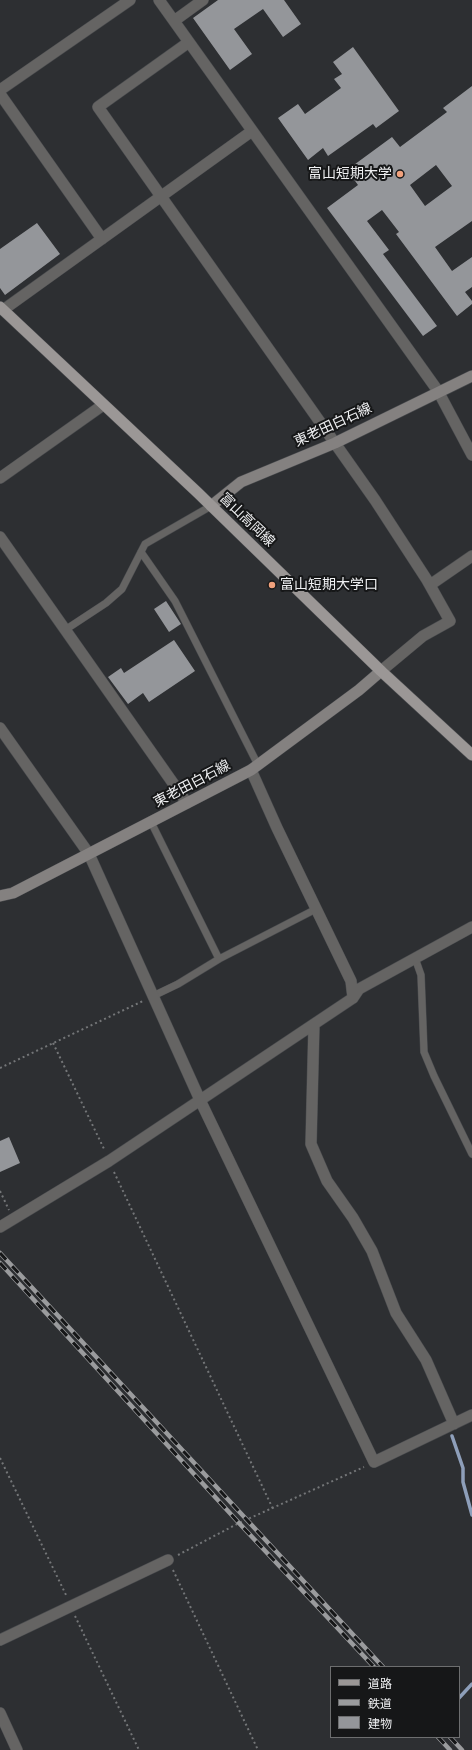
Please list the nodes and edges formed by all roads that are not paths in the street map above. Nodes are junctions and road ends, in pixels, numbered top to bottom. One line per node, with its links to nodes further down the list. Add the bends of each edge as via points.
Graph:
1 (130, 0): 6 (street)
2 (159, 0): 4 (street)
3 (203, 0): 4 (street)
4 (174, 21): 5 (street)
5 (189, 42): 8 (street); 9 (street, via 98,107)
6 (0, 90)
7 (0, 94): 10 (street)
8 (252, 131): 9 (street); 13 (street)
9 (161, 196): 10 (street); 15 (street)
10 (102, 239): 11 (street)
11 (2, 308): 14 (main road, 富山高岡線)
12 (472, 376): 13 (main road, 東老田白石線)
13 (438, 391): 15 (main road, 東老田白石線); 16 (street)
14 (104, 404): 17 (street); 18 (main road, 富山高岡線)
15 (335, 443): 18 (main road, 東老田白石線, via 241,482); 22 (street)
16 (472, 455)
17 (0, 478)
18 (211, 506): 20 (lane, via 145,544); 24 (main road, 富山高岡線)
19 (0, 537): 23 (street)
20 (141, 552): 23 (lane, via 122,589 106,603); 27 (lane, via 175,602)
21 (472, 556): 22 (street)
22 (430, 585): 24 (street, via 450,621 423,636)
23 (65, 630): 28 (street)
24 (381, 671): 26 (main road, 富山高岡線); 27 (main road, 東老田白石線)
25 (0, 728): 30 (street)
26 (472, 755)
27 (254, 768): 28 (main road, 東老田白石線); 32 (street, via 277,828)
28 (187, 803): 29 (main road, 東老田白石線)
29 (151, 822): 30 (main road, 東老田白石線); 35 (lane)
30 (89, 854): 31 (main road, 東老田白石線, via 13,893); 36 (street)
31 (0, 896)
32 (316, 909): 35 (lane); 37 (street, via 351,981)
33 (470, 931): 34 (street)
34 (415, 958): 37 (street, via 359,989); 40 (lane, via 421,975 424,1052)
35 (219, 959): 36 (lane)
36 (153, 996): 39 (street)
37 (353, 998): 38 (street)
38 (314, 1024): 39 (street); 43 (street, via 311,1144 327,1180 372,1251 396,1313 426,1360)
39 (200, 1100): 41 (street, via 109,1161); 43 (street, via 374,1462)
40 (472, 1154)
41 (0, 1227)
42 (472, 1415): 43 (street)
43 (454, 1424)
44 (168, 1560): 45 (street)
45 (0, 1640)
46 (0, 1713): 47 (street)
47 (17, 1750)

